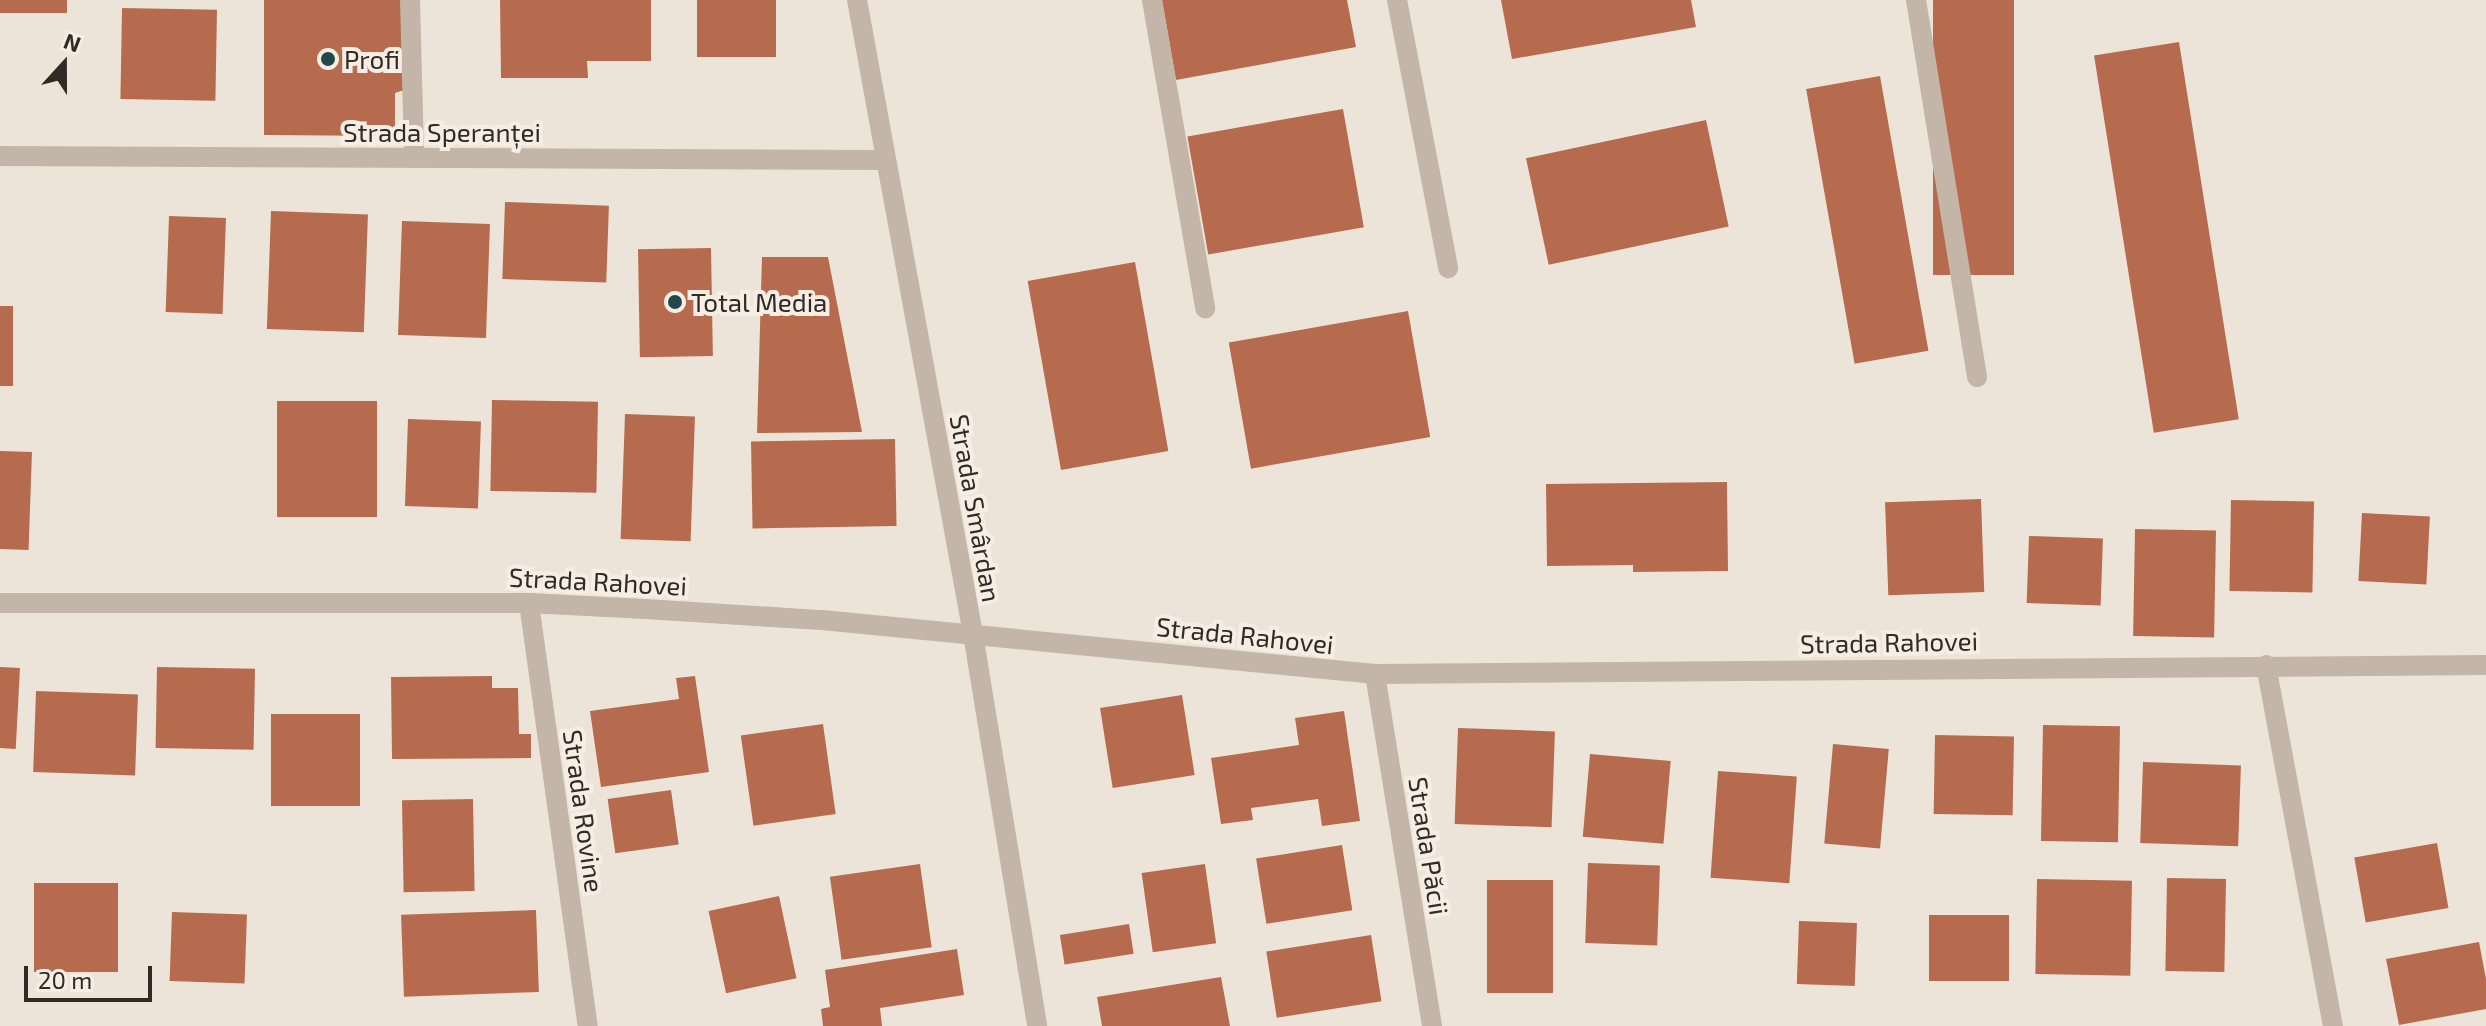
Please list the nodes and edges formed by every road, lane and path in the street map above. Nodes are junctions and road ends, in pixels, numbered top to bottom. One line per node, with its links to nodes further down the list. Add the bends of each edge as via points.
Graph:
1 (410, 0): 7 (street)
2 (857, 0): 8 (street, Strada Smârdan)
3 (1152, 0): 10 (street)
4 (1397, 0): 9 (street)
5 (1916, 0): 11 (street)
6 (0, 156): 7 (street, Strada Speranței)
7 (414, 158): 8 (street, Strada Speranței)
8 (885, 160): 14 (street, Strada Smârdan)
9 (1448, 268)
10 (1205, 308)
11 (1977, 377)
12 (0, 603): 13 (street, Strada Rahovei)
13 (529, 603): 14 (street, Strada Rahovei); 18 (street, Strada Rovine)
14 (973, 634): 17 (street, Strada Rahovei); 19 (street, Strada Smârdan)
15 (2266, 665): 16 (street, Strada Rahovei); 17 (street, Strada Rahovei); 21 (street)
16 (2486, 665)
17 (1375, 674): 20 (street, Strada Păcii)
18 (588, 1026)
19 (1037, 1026)
20 (1432, 1026)
21 (2333, 1026)

